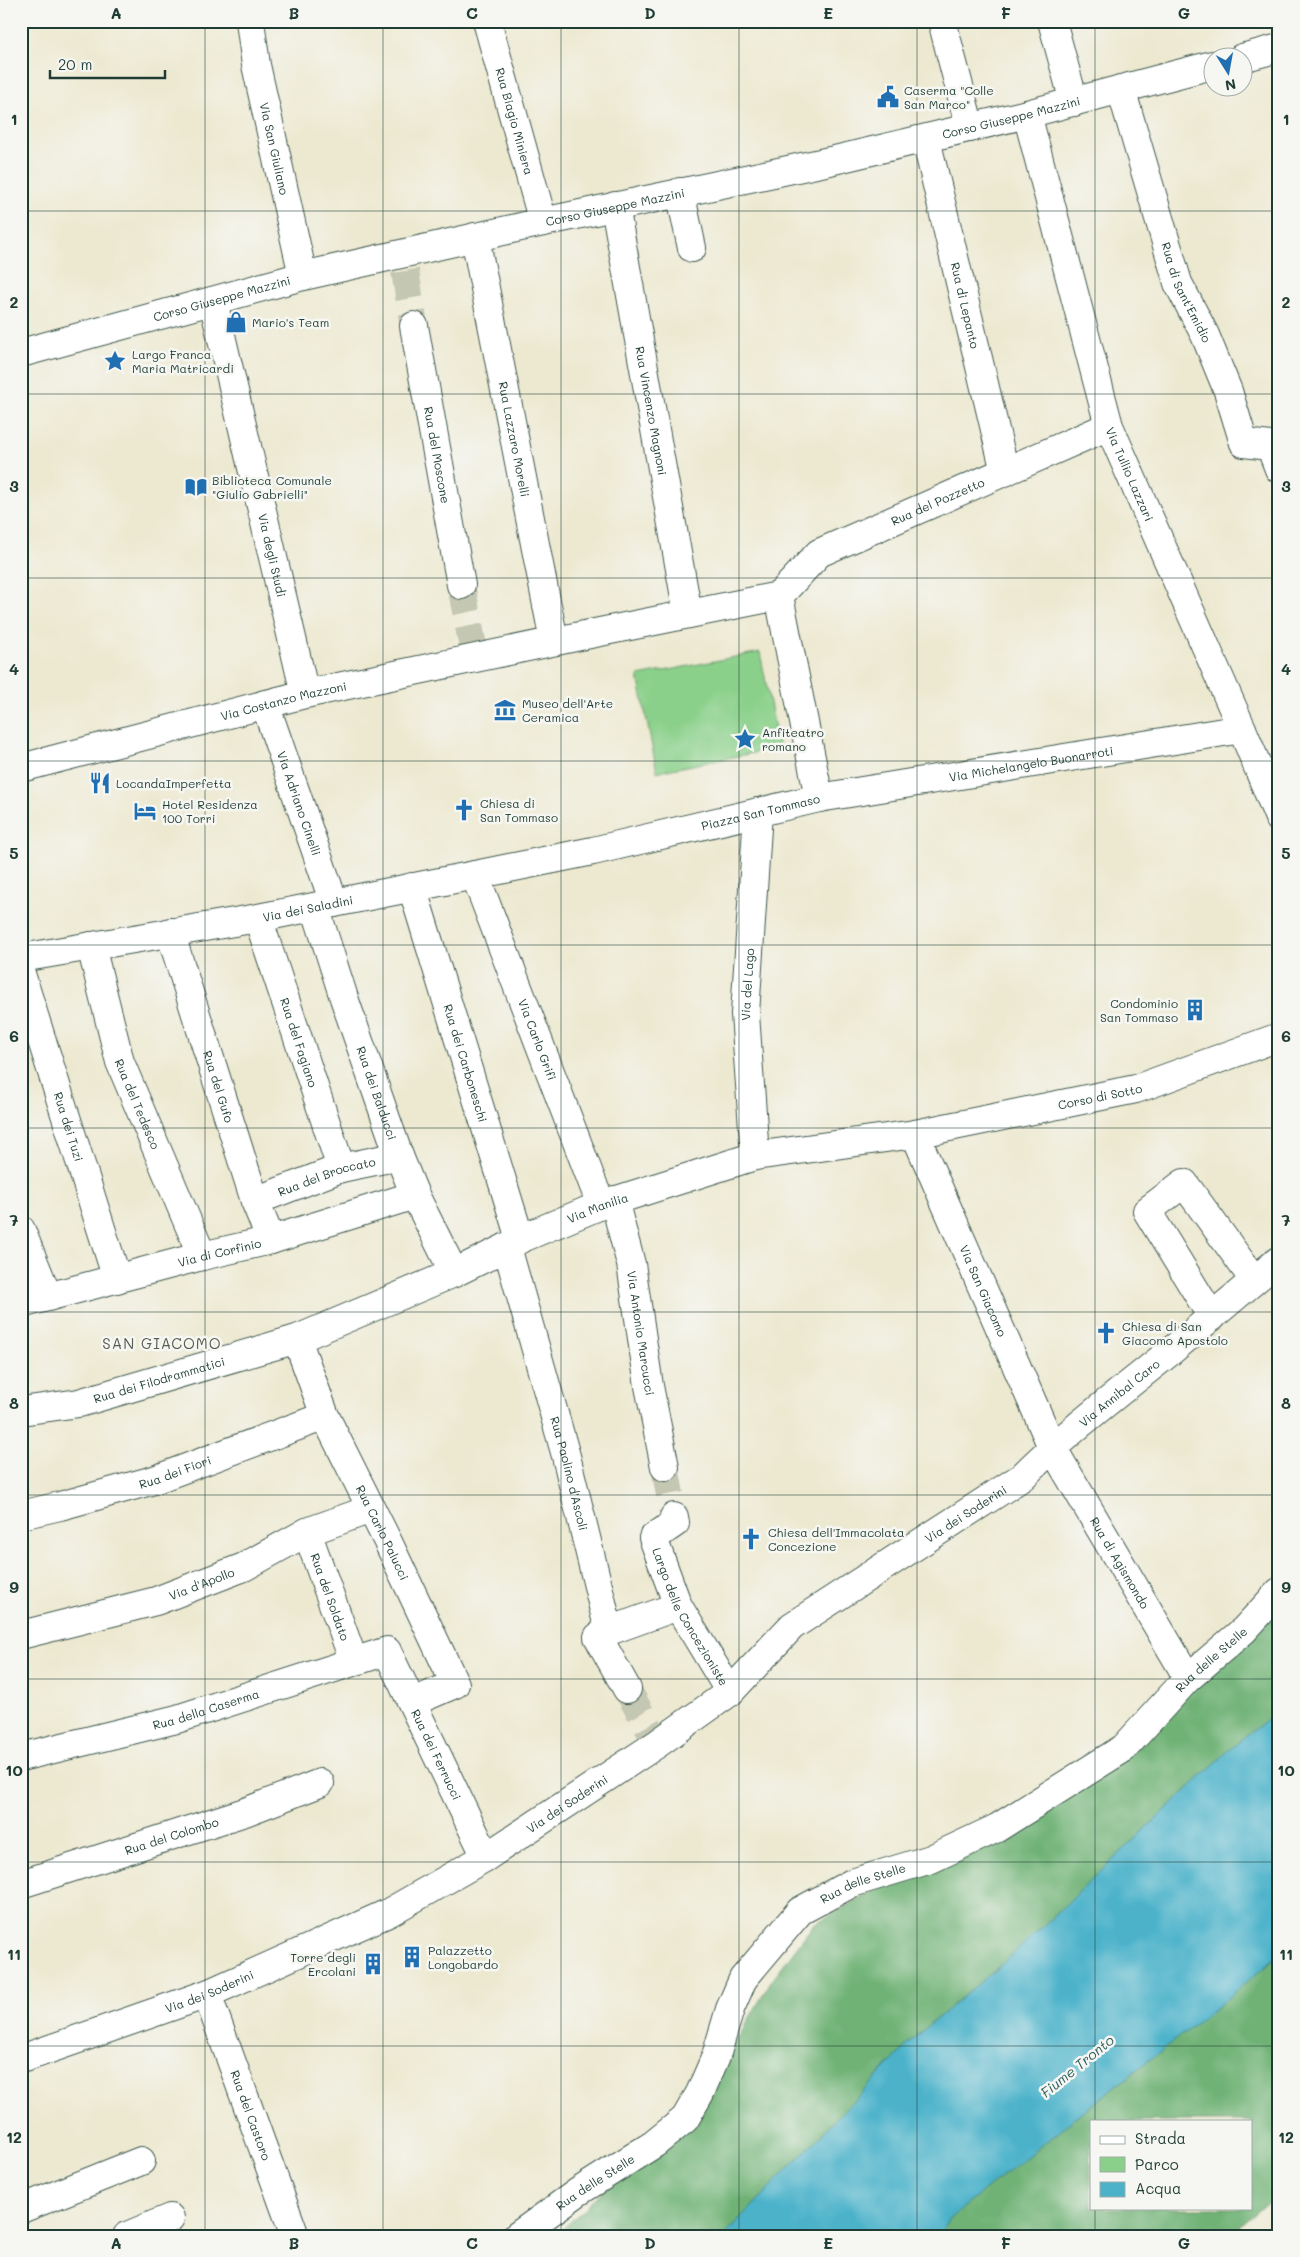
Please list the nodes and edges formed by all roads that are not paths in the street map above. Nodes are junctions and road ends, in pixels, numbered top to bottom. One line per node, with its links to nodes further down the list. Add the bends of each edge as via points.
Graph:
1 (250, 21): 18 (street, Via San Giuliano, via 256,65)
2 (487, 21): 15 (street, Rua Biagio Miniera)
3 (942, 21): 11 (street)
4 (1052, 21): 9 (street)
5 (1279, 48): 6 (street)
6 (1252, 55)
7 (1202, 69): 8 (street, Corso Giuseppe Mazzini)
8 (1122, 89): 9 (street, Corso Giuseppe Mazzini); 23 (street, Rua di Sant'Emidio, via 1178,283 1205,335 1228,391 1244,443 1270,446)
9 (1074, 102): 10 (street, Corso Giuseppe Mazzini)
10 (1027, 114): 11 (street, Corso Giuseppe Mazzini); 22 (street, Via Tullio Lazzari)
11 (970, 128): 12 (street, Corso Giuseppe Mazzini)
12 (926, 139): 13 (street, Corso Giuseppe Mazzini); 24 (street, Rua di Lepanto)
13 (680, 192): 14 (street, Corso Giuseppe Mazzini); 17 (street)
14 (615, 206): 15 (street, Corso Giuseppe Mazzini); 27 (street, Rua Vincenzo Magnoni)
15 (543, 222): 16 (street, Corso Giuseppe Mazzini)
16 (475, 237): 18 (street, Corso Giuseppe Mazzini, via 403,262); 28 (street, Rua Lazzaro Morelli)
17 (692, 248)
18 (303, 276): 19 (street, Corso Giuseppe Mazzini)
19 (213, 300): 21 (street, Corso Giuseppe Mazzini); 29 (street, Via degli Studi)
20 (414, 326): 25 (street, Rua del Moscone)
21 (21, 354)
22 (1109, 426): 24 (street, Rua del Pozzetto); 31 (street, Via Tullio Lazzari)
23 (1279, 469)
24 (1005, 472): 26 (street, Rua del Pozzetto, via 818,553)
25 (461, 584)
26 (779, 596): 27 (street); 33 (street, Piazza San Tommaso)
27 (688, 614): 28 (street)
28 (551, 642): 29 (street, Via Costanzo Mazzoni, via 474,655)
29 (305, 694): 30 (street, Via Costanzo Mazzoni)
30 (265, 704): 32 (street, Via Costanzo Mazzoni); 39 (street, Via Adriano Cinelli)
31 (1242, 728): 33 (street, Via Michelangelo Buonarroti); 35 (street, Via Tullio Lazzari)
32 (21, 768)
33 (819, 798): 34 (street, Piazza San Tommaso)
34 (758, 812): 36 (street, Piazza San Tommaso); 48 (street, Via del Lago, via 745,1014)
35 (1279, 818)
36 (593, 851): 37 (street, Via dei Saladini)
37 (475, 875): 38 (street, Via dei Saladini); 52 (street, Via Carlo Grifi)
38 (412, 887): 39 (street, Via dei Saladini); 55 (street, Rua dei Carboneschi)
39 (325, 905): 40 (street, Via dei Saladini); 47 (street, Rua dei Balducci, via 344,998)
40 (258, 918): 41 (street, Via dei Saladini); 49 (street, Rua del Fagiano)
41 (170, 932): 42 (street, Via dei Saladini); 51 (street, Rua del Gufo)
42 (90, 946): 43 (street, Via dei Saladini); 56 (street, Rua del Tedesco, via 120,1062)
43 (21, 958)
44 (21, 974): 59 (street, Rua dei Tuzi)
45 (1279, 1038): 46 (street, Corso di Sotto, via 1136,1089)
46 (915, 1134): 48 (street, Via Manilia); 67 (street, Via San Giacomo)
47 (399, 1156): 49 (street, Rua del Broccato); 50 (street, Rua dei Balducci)
48 (754, 1156): 52 (street, Via Manilia)
49 (341, 1168): 51 (street, Rua del Broccato)
50 (416, 1195): 54 (street, Via di Corfinio); 58 (street, Rua dei Balducci)
51 (255, 1201): 54 (street, Rua del Gufo)
52 (607, 1202): 55 (street, Via Manilia); 68 (street, Via Antonio Marcucci, via 631,1264)
53 (21, 1230): 61 (street)
54 (271, 1240): 56 (street, Via di Corfinio)
55 (513, 1243): 58 (street, Via Manilia); 75 (street, Rua Paolino d'Ascoli)
56 (202, 1256): 59 (street, Via di Corfinio)
57 (1279, 1260): 60 (street, Via Annibal Caro)
58 (454, 1273): 64 (street, Via Manilia)
59 (117, 1279): 61 (street, Via di Corfinio)
60 (1254, 1280): 63 (street, Via Annibal Caro); 63 (street, via 1184,1183 1147,1211)
61 (48, 1297): 62 (street, Via di Corfinio)
62 (21, 1304)
63 (1212, 1318): 67 (street, Via Annibal Caro)
64 (297, 1339): 65 (street, Rua dei Filodrammatici, via 78,1403); 66 (street, Rua Carlo Palucci)
65 (21, 1410)
66 (325, 1416): 69 (street, Rua Carlo Palucci); 70 (street, Rua dei Fiori, via 154,1480)
67 (1052, 1447): 79 (street, Rua di Agismondo); 81 (street, Via dei Soderini, via 1022,1477 792,1626)
68 (665, 1467)
69 (371, 1509): 72 (street, Via d'Apollo); 82 (street, Rua Carlo Palucci, via 455,1684)
70 (21, 1515)
71 (675, 1520): 74 (street, Largo delle Concezioniste, via 653,1538)
72 (307, 1532): 76 (street, Via d'Apollo, via 244,1567 156,1601); 78 (street, Rua del Soldato)
73 (1279, 1592): 79 (street, Rua delle Stelle, via 1244,1630)
74 (678, 1606): 75 (street); 81 (street, Largo delle Concezioniste)
75 (609, 1631): 80 (street, via 598,1637)
76 (21, 1635)
77 (387, 1651): 78 (street, Rua della Caserma); 82 (street, Rua dei Ferrucci)
78 (354, 1662): 83 (street, Rua della Caserma, via 177,1719)
79 (1188, 1678): 94 (street, Rua delle Stelle, via 1124,1748 997,1828 931,1859 852,1883 800,1911 743,1979 716,2056 685,2119 654,2144 578,2192)
80 (627, 1689)
81 (730, 1692): 85 (street, Via dei Soderini, via 654,1738)
82 (413, 1702): 85 (street, Rua dei Ferrucci)
83 (21, 1757)
84 (320, 1783): 86 (street, Rua del Colombo, via 245,1812)
85 (486, 1857): 87 (street, Via dei Soderini, via 388,1913)
86 (21, 1884)
87 (207, 1994): 88 (street, Via dei Soderini); 93 (street, Rua del Castoro)
88 (21, 2059)
89 (141, 2161): 90 (street)
90 (21, 2209)
91 (170, 2218): 92 (street)
92 (127, 2236)
93 (295, 2236)
94 (517, 2236)

